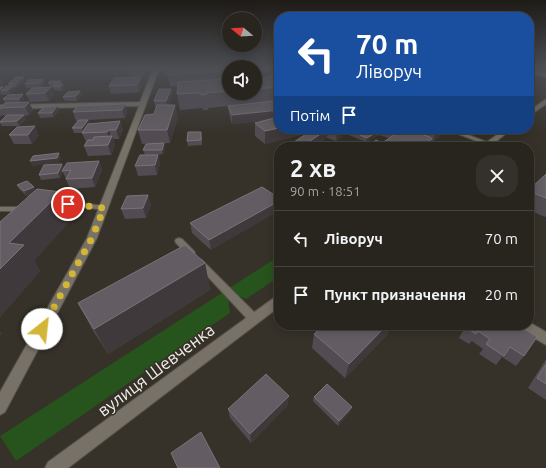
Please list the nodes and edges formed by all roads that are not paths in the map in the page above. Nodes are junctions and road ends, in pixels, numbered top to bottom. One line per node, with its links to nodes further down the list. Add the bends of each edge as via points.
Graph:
1 (149, 91): 3 (street)
2 (546, 101): 5 (street)
3 (144, 104): 4 (street); 11 (street)
4 (0, 107)
5 (534, 110)
6 (460, 134): 8 (lane)
7 (501, 134): 9 (street)
8 (479, 142)
9 (490, 142)
10 (48, 206): 11 (lane, via 68,204)
11 (104, 208): 19 (street, via 92,238)
12 (0, 209): 13 (lane)
13 (28, 211)
14 (179, 241): 16 (lane, via 192,260)
15 (274, 304): 16 (street, вулиця Шевченка)
16 (254, 319): 20 (street, вулиця Шевченка)
17 (531, 330): 18 (street)
18 (546, 339)
19 (0, 408)
20 (54, 468)

